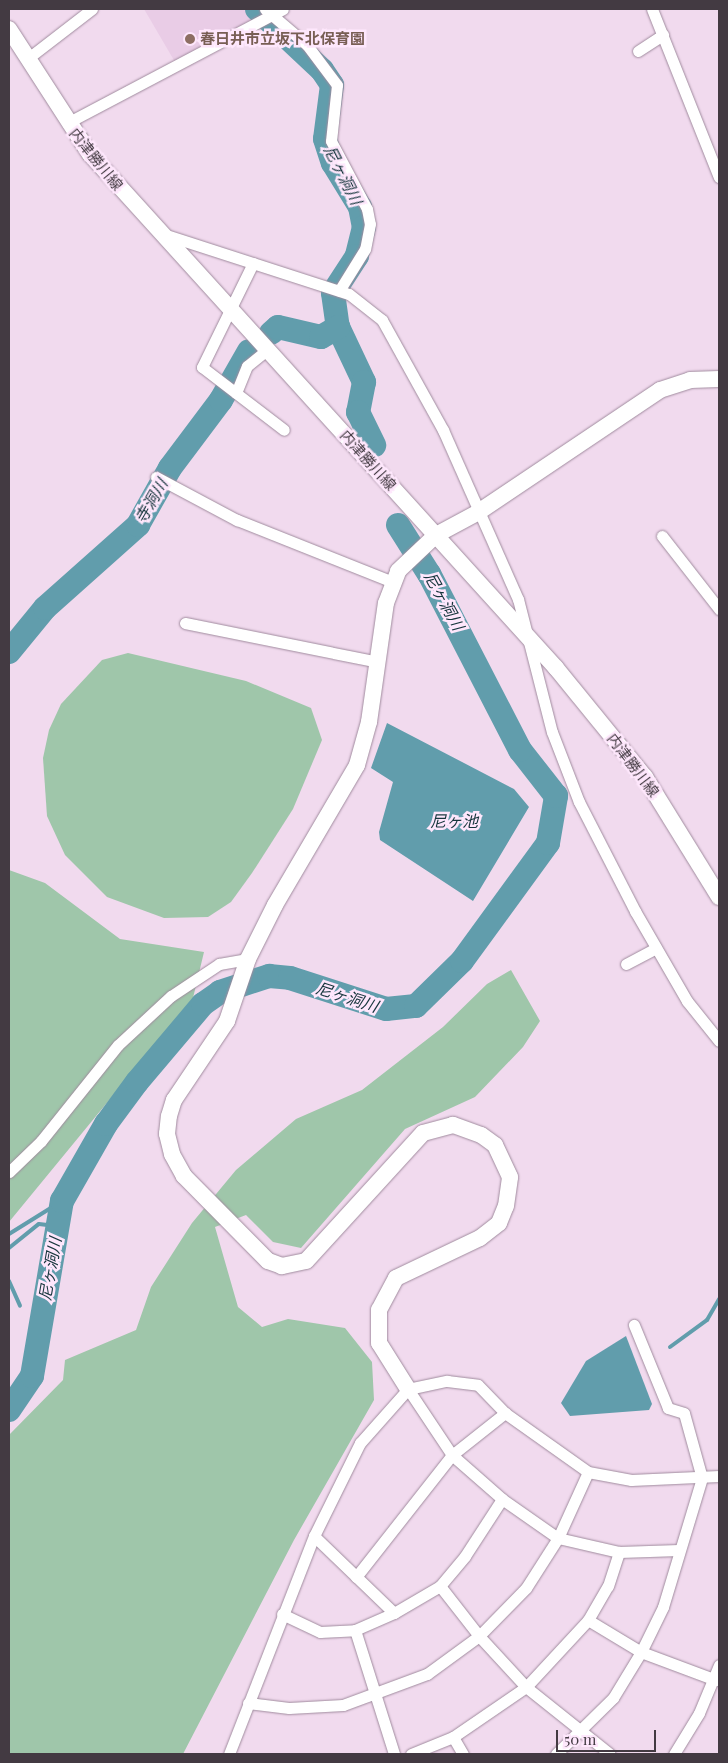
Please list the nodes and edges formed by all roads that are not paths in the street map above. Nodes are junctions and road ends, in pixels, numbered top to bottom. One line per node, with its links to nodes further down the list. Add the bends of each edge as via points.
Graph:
1 (92, 9): 8 (street)
2 (283, 9): 4 (street)
3 (652, 9): 6 (street)
4 (269, 12): 9 (street); 13 (street, via 307,45 338,85 331,141 366,209 370,224 362,256)
5 (9, 29): 8 (street, 内津勝川線)
6 (663, 36): 7 (street); 10 (street)
7 (638, 51)
8 (28, 59): 9 (street, 内津勝川線)
9 (67, 123): 11 (street, 内津勝川線)
10 (719, 177)
11 (161, 233): 12 (street); 14 (street, 内津勝川線)
12 (253, 263): 13 (street); 14 (street)
13 (339, 291): 20 (street, via 349,294 382,320 443,430)
14 (232, 310): 15 (street, 内津勝川線); 17 (street, via 202,367)
15 (268, 349): 17 (street, via 247,366); 22 (street, 内津勝川線)
16 (719, 379): 20 (street, via 690,380 660,390)
17 (236, 393): 18 (street)
18 (284, 430)
19 (156, 477): 23 (street, via 237,520)
20 (477, 513): 22 (street); 26 (street, via 518,599)
21 (662, 536): 24 (street)
22 (429, 539): 23 (street, via 410,555); 26 (street, 内津勝川線)
23 (393, 582): 27 (street, via 386,603)
24 (719, 609)
25 (185, 623): 27 (street)
26 (528, 638): 28 (street, 内津勝川線, via 645,777); 29 (street, via 552,732 579,802)
27 (378, 662): 30 (street, via 369,722 357,765)
28 (719, 897)
29 (656, 948): 31 (street); 32 (street, via 687,1001)
30 (248, 959): 33 (street, via 219,964 171,996 118,1045 41,1142); 35 (street, via 236,1001 218,1035 174,1100 167,1134 172,1154 184,1176 268,1261 295,1266 306,1261 423,1133 453,1126 467,1129 495,1145 505,1161 510,1192 498,1223 480,1238 396,1278 379,1310 379,1343)
31 (626, 964)
32 (719, 1041)
33 (9, 1172)
34 (634, 1325): 40 (street, via 668,1408 684,1413)
35 (408, 1389): 36 (street, via 447,1381 478,1384); 37 (street); 42 (street, via 360,1443)
36 (505, 1413): 37 (street); 38 (street)
37 (452, 1455): 41 (street); 46 (street)
38 (588, 1472): 40 (street, via 631,1480); 43 (street)
39 (719, 1476): 40 (street)
40 (702, 1478): 44 (street)
41 (502, 1499): 43 (street); 47 (street, via 465,1556)
42 (314, 1536): 46 (street); 49 (street)
43 (558, 1538): 45 (street); 52 (street, via 526,1588)
44 (679, 1550): 45 (street); 53 (street, via 663,1607)
45 (619, 1552): 50 (street, via 608,1586)
46 (356, 1577): 48 (street)
47 (440, 1586): 48 (street); 52 (street)
48 (394, 1613): 51 (street)
49 (282, 1614): 51 (street, via 320,1632); 58 (street)
50 (588, 1620): 53 (street); 56 (street)
51 (355, 1630): 57 (street)
52 (479, 1636): 56 (street); 57 (street, via 427,1674)
53 (641, 1652): 55 (street); 59 (street, via 613,1698)
54 (719, 1665): 55 (street)
55 (716, 1680): 67 (street)
56 (526, 1687): 59 (street); 60 (street)
57 (375, 1695): 58 (street, via 343,1705 289,1708); 62 (street)
58 (248, 1704): 61 (street)
59 (580, 1733): 65 (street); 66 (street)
60 (453, 1737): 63 (street); 64 (street)
61 (229, 1754)
62 (394, 1754)
63 (411, 1754)
64 (463, 1754)
65 (556, 1754)
66 (610, 1754)
67 (674, 1754)

